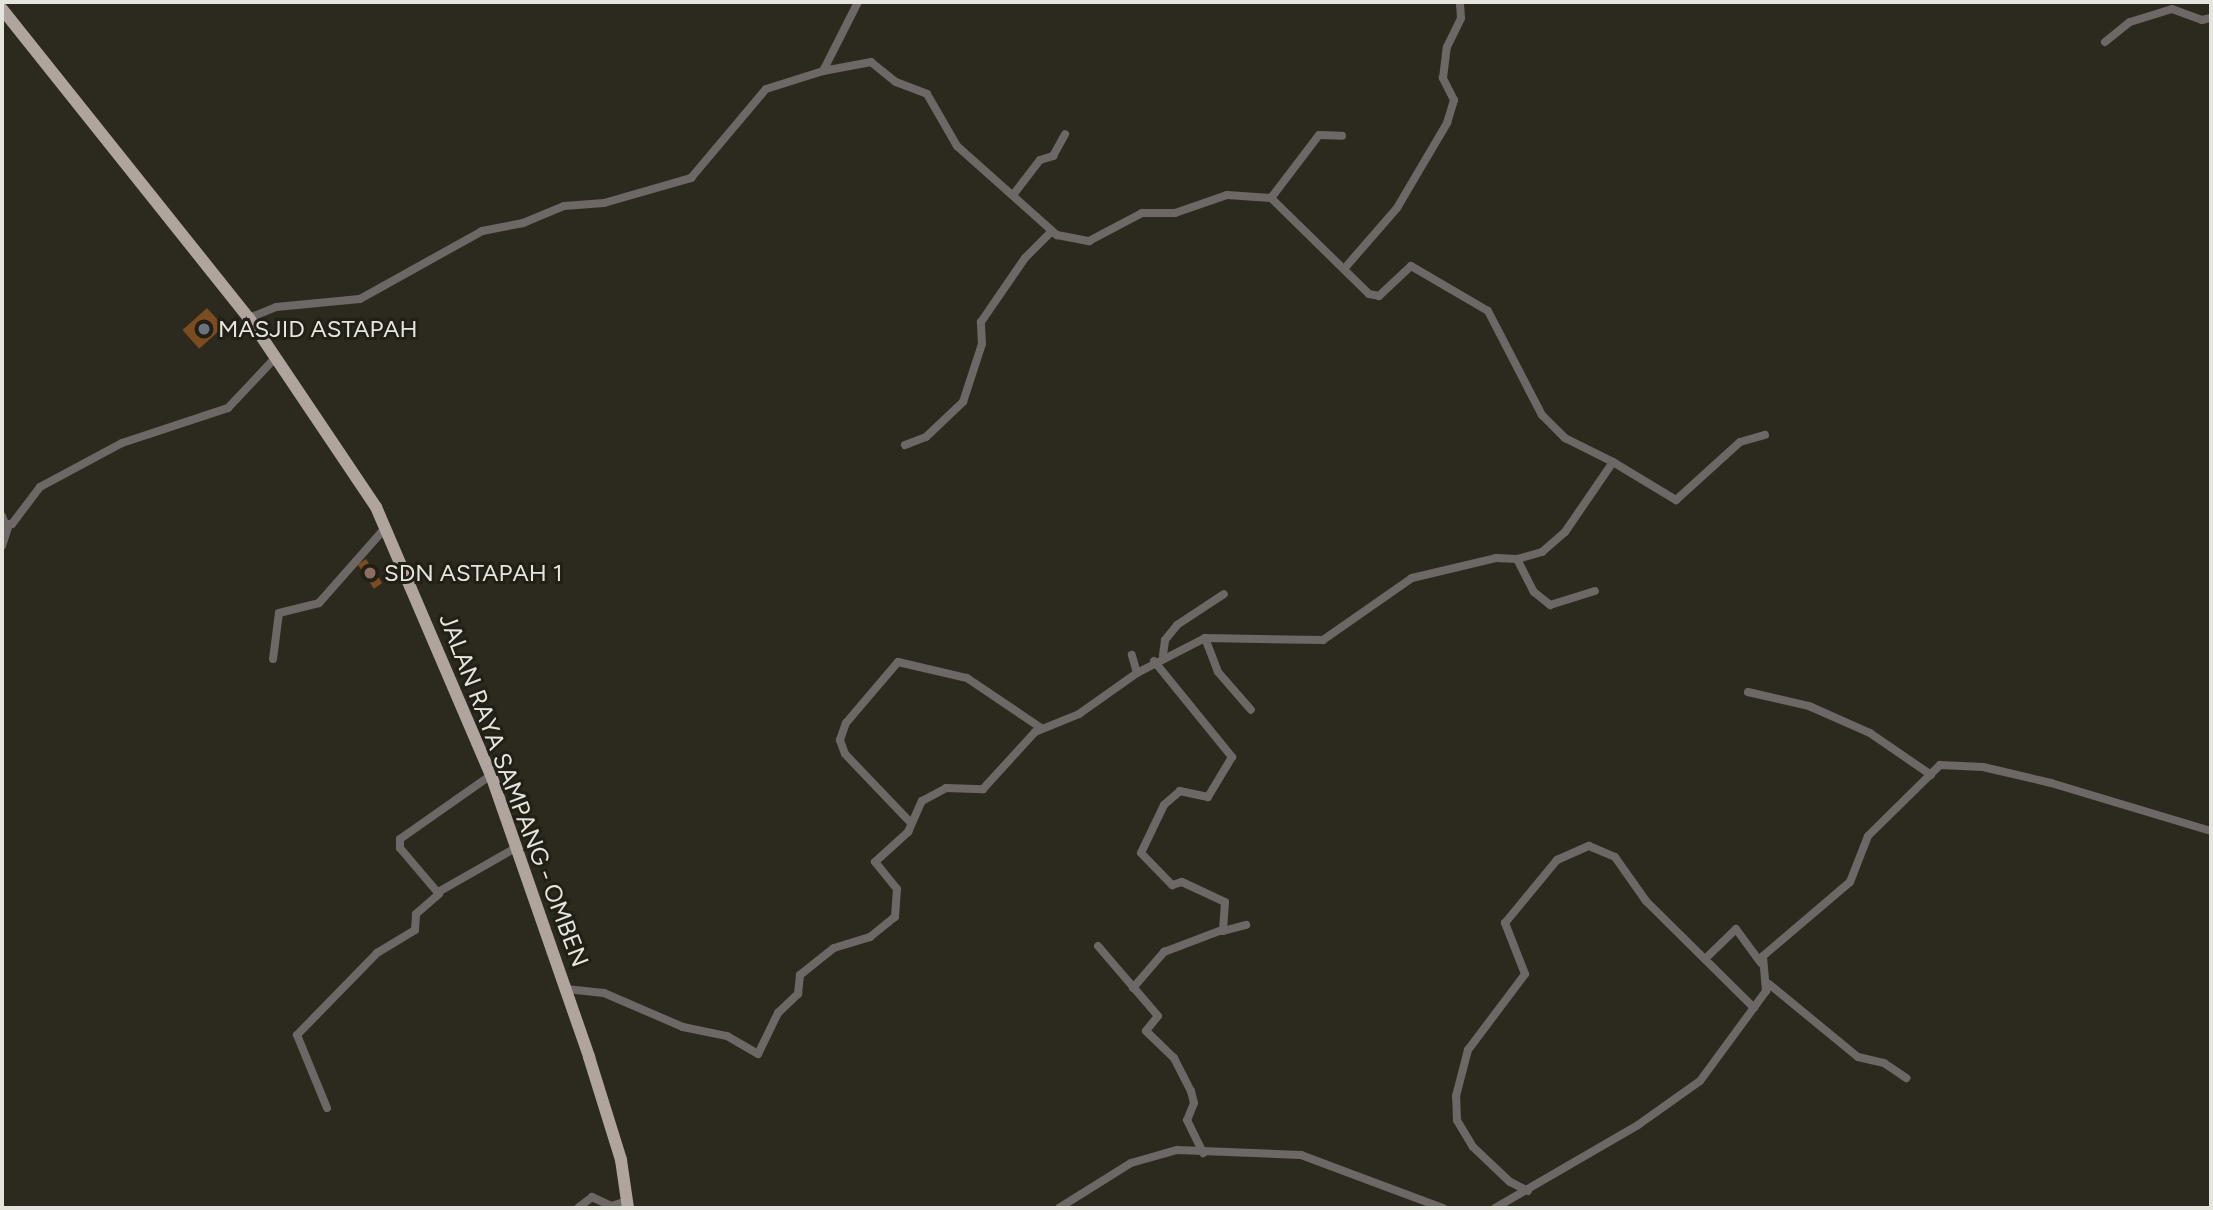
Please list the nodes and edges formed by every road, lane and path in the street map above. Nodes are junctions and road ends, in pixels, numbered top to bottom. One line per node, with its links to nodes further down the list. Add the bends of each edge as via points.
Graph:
1 (858, 2): 6 (street)
2 (1460, 2): 12 (street, via 1461,18 1447,47 1443,78 1454,100 1447,123 1397,208)
3 (2, 9): 13 (main road, JALAN RAYA SAMPANG - OMBEN)
4 (2211, 18): 5 (street, via 2202,20 2172,9 2130,22)
5 (2105, 42)
6 (823, 71): 9 (street, via 872,62 896,82 927,94 957,146); 13 (street, via 766,89 716,155 681,183 653,185 604,203 564,206 523,223 482,231 360,299 276,307)
7 (1065, 134): 9 (street, via 1053,156 1040,160)
8 (1342, 136): 10 (street, via 1319,135)
9 (1013, 195): 11 (street)
10 (1271, 198): 11 (street, via 1227,195 1175,213 1142,213 1088,241); 12 (street)
11 (1052, 231): 16 (street, via 1025,258 981,322 982,344 963,402 926,437)
12 (1345, 269): 17 (street, via 1376,296 1414,267 1488,311 1542,415 1565,438)
13 (248, 318): 14 (main road, JALAN RAYA SAMPANG - OMBEN)
14 (276, 357): 19 (street, via 228,408 122,443 40,486); 20 (main road, JALAN RAYA SAMPANG - OMBEN)
15 (1765, 435): 17 (street, via 1740,442 1676,500)
16 (905, 445)
17 (1613, 462): 22 (street, via 1564,532 1537,555)
18 (2, 516): 19 (street)
19 (9, 525): 21 (street)
20 (386, 527): 28 (street, via 319,603 279,613); 34 (main road, JALAN RAYA SAMPANG - OMBEN)
21 (2, 545)
22 (1517, 559): 23 (street, via 1534,592 1550,605); 25 (street, via 1496,558 1419,575 1323,640)
23 (1595, 591)
24 (1224, 594): 27 (street, via 1202,604 1177,625 1165,640)
25 (1205, 638): 27 (street); 32 (street, via 1218,672)
26 (1132, 655): 30 (street)
27 (1163, 655): 29 (street)
28 (273, 659)
29 (1154, 661): 30 (street); 41 (street, via 1232,757 1208,796 1181,791 1164,805 1141,853 1172,885 1182,882 1225,902)
30 (1137, 673): 33 (street, via 1079,714)
31 (1748, 692): 35 (street, via 1822,712 1882,739)
32 (1251, 710)
33 (1041, 728): 36 (street, via 983,789 937,791 917,807); 36 (street, via 967,678 898,663 846,723 841,740 845,754)
34 (491, 775): 38 (main road, JALAN RAYA SAMPANG - OMBEN); 39 (street, via 399,842)
35 (1931, 775): 37 (street, via 1946,762 1983,767); 44 (street, via 1868,836 1850,882 1772,946)
36 (911, 823): 47 (street, via 876,862 897,889 895,917 870,937 834,948 800,975 798,994 778,1013 758,1054 727,1036 683,1027 604,993)
37 (2211, 831)
38 (517, 847): 39 (street); 47 (main road, JALAN RAYA SAMPANG - OMBEN)
39 (440, 891): 50 (street, via 416,914 415,930 377,953 297,1035)
40 (1246, 925): 41 (street, via 1231,932)
41 (1222, 929): 46 (street, via 1164,952)
42 (1098, 946): 46 (street)
43 (1705, 959): 44 (street, via 1736,929); 48 (street); 52 (street, via 1604,850 1578,848 1557,860 1519,902 1504,928 1525,974 1468,1050 1456,1111 1478,1153)
44 (1761, 964): 45 (street)
45 (1769, 984): 48 (street); 49 (street, via 1858,1057 1884,1063)
46 (1133, 988): 51 (street, via 1158,1016 1146,1032 1174,1058 1192,1091 1194,1103 1187,1120)
47 (566, 989): 53 (main road, JALAN RAYA SAMPANG - OMBEN, via 615,1140)
48 (1754, 1008): 52 (street, via 1690,1090)
49 (1906, 1078)
50 (327, 1108)
51 (1203, 1153): 55 (street, via 1167,1152 1131,1163); 56 (street, via 1301,1155)
52 (1528, 1191): 57 (street)
53 (628, 1204): 54 (street, via 611,1206 592,1197)
54 (579, 1208)
55 (1059, 1208)
56 (1443, 1208)
57 (1495, 1208)

